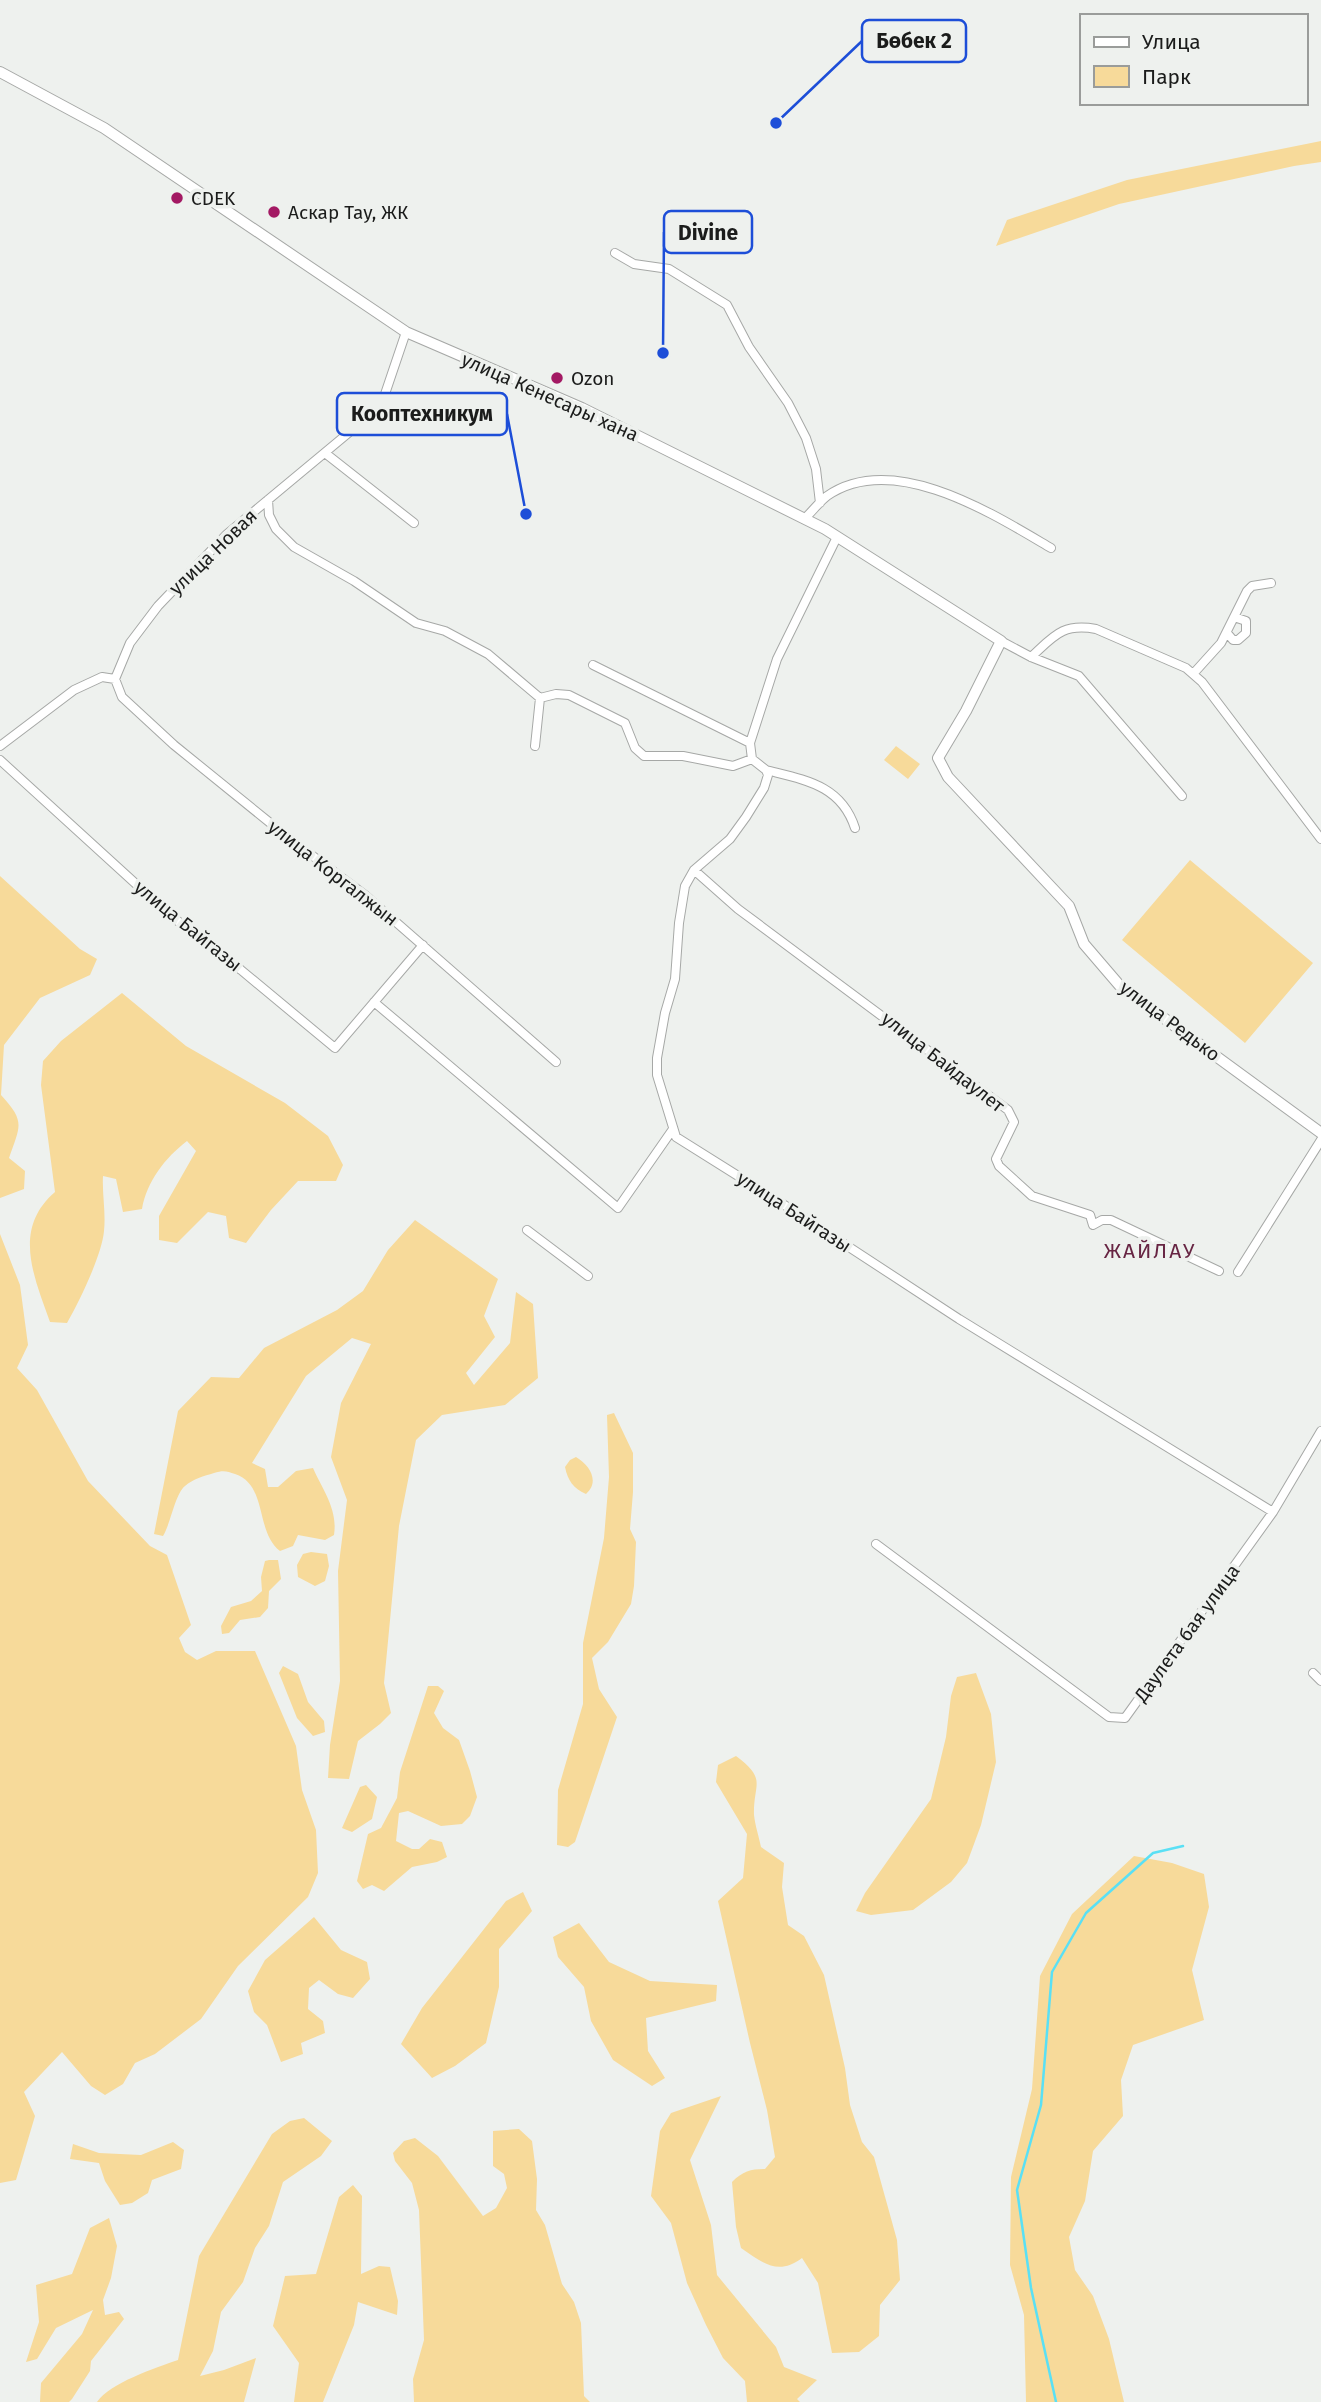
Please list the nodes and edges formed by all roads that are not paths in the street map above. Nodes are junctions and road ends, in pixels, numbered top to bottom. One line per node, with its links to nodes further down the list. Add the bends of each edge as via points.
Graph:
1 (0, 72): 3 (street, улица Кенесары хана, via 104,128)
2 (615, 253): 6 (street, via 634,264 669,269 727,305 806,438)
3 (406, 332): 4 (street, улица Новая, via 385,394 358,425); 7 (street, улица Кенесары хана, via 582,408)
4 (324, 453): 5 (street, улица Новая); 8 (street)
5 (268, 500): 18 (street, улица Новая, via 227,534 158,606 131,643); 19 (street, via 276,529 294,547 416,623 445,631 481,650)
6 (820, 503): 7 (street); 10 (street, via 858,483 883,480 936,489 979,506)
7 (804, 519): 9 (street, улица Кенесары хана)
8 (414, 523)
9 (837, 537): 14 (street, улица Кенесары хана); 20 (street, via 777,659)
10 (1051, 548)
11 (1271, 583): 12 (street, via 1252,586)
12 (1234, 617): 13 (street); 13 (street, via 1246,621 1246,633 1233,640)
13 (1227, 633): 17 (street)
14 (1001, 641): 15 (street); 34 (street, улица Редько, via 939,758 948,777 1069,906 1084,944 1120,986)
15 (1031, 657): 17 (street, via 1060,631 1081,626); 26 (street, via 1079,676)
16 (593, 665): 20 (street)
17 (1193, 674): 28 (street)
18 (116, 679): 21 (street, via 102,677 74,690); 30 (street, улица Коргалжын, via 122,697 174,745)
19 (540, 698): 22 (street); 23 (street, via 569,695 625,723 635,748 644,756 683,756 733,766)
20 (750, 743): 23 (street)
21 (0, 746)
22 (535, 746)
23 (752, 759): 25 (street)
24 (0, 760): 31 (street, улица Байгазы, via 170,915 335,1048)
25 (766, 770): 27 (street, via 806,779 829,792 849,811); 29 (street, via 764,788 746,817 730,839)
26 (1182, 796)
27 (855, 828)
28 (1321, 839)
29 (694, 870): 33 (street, via 685,886 675,979 657,1058 657,1075); 37 (street, улица Байдаулет, via 738,909 1009,1110 1014,1122 996,1159 1032,1196 1090,1215 1093,1225 1111,1220)
30 (423, 946): 31 (street, улица Байгазы); 32 (street, улица Коргалжын)
31 (374, 1002): 33 (street, via 618,1208)
32 (556, 1062)
33 (673, 1129): 41 (street, улица Байгазы, via 676,1137 959,1319)
34 (1321, 1133)
35 (1321, 1140): 38 (street)
36 (527, 1230): 39 (street)
37 (1219, 1271)
38 (1238, 1272)
39 (587, 1276)
40 (1321, 1431): 41 (street, Даулета бая улица)
41 (1273, 1512): 42 (street, Даулета бая улица, via 1125,1718 1109,1717)
42 (876, 1544)
43 (1313, 1673): 44 (street)
44 (1321, 1681)

